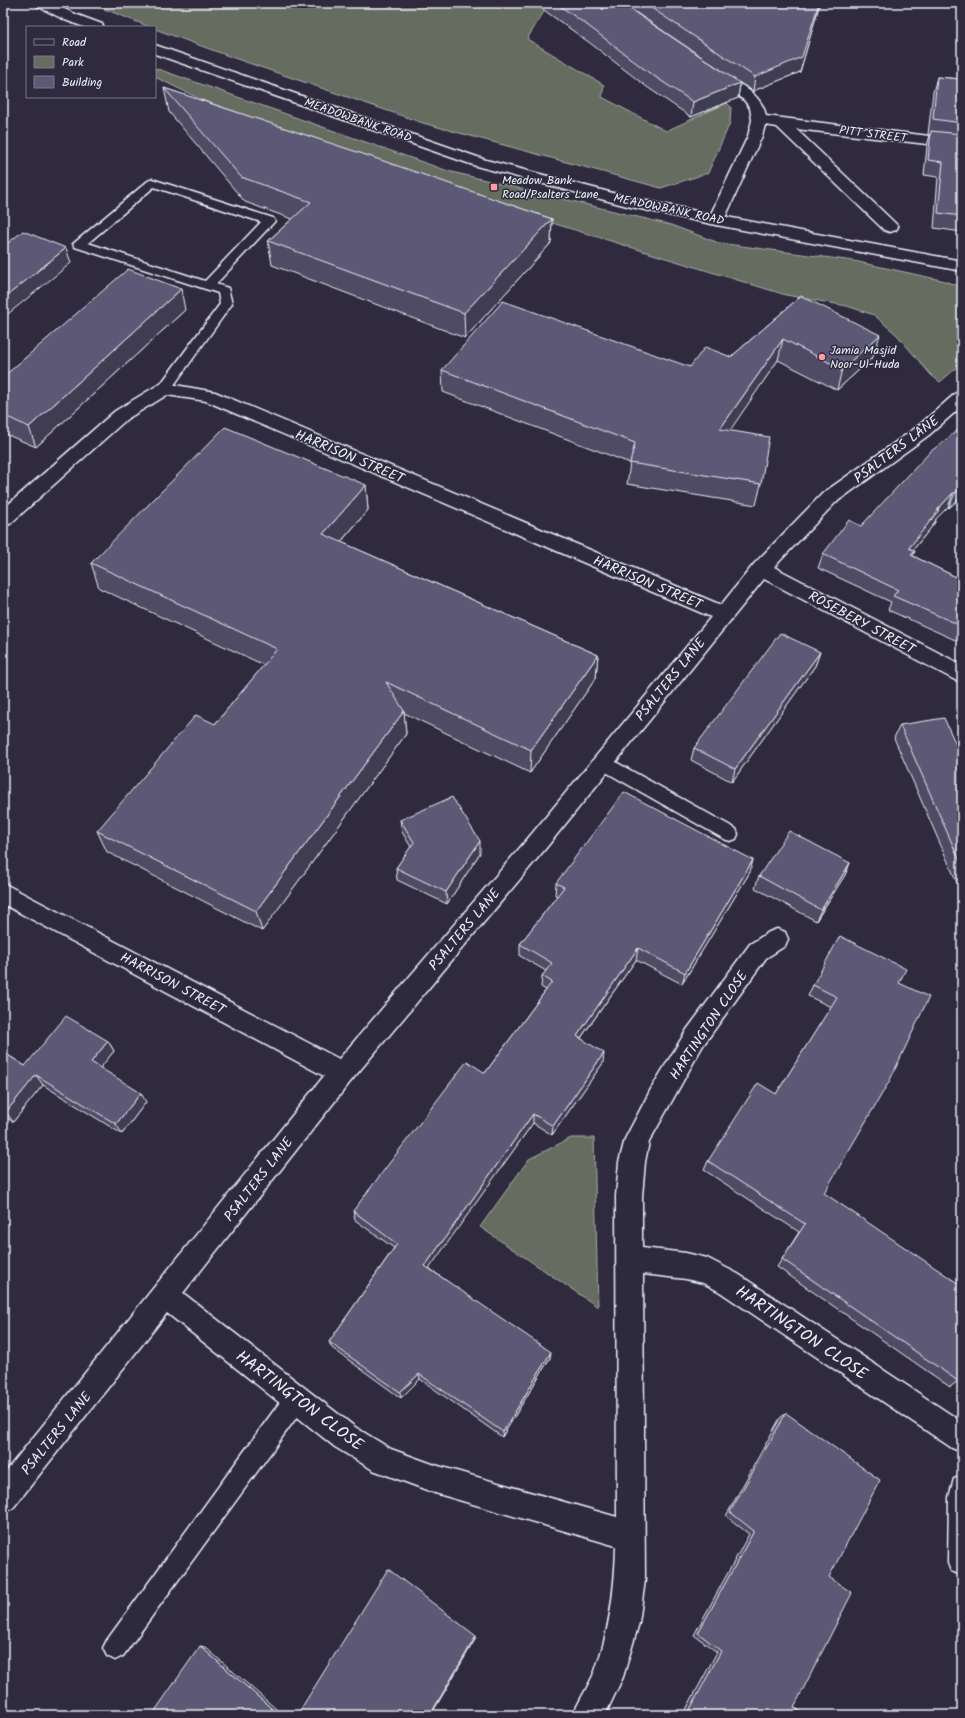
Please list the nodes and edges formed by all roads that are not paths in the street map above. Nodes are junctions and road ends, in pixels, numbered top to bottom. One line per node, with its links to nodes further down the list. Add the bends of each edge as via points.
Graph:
1 (42, 3): 2 (street)
2 (94, 26)
3 (156, 49): 8 (street, MEADOWBANK ROAD, via 481,163 631,202)
4 (704, 67): 5 (street, via 749,97 757,108)
5 (759, 120): 6 (street, PITT STREET); 8 (street, via 755,136)
6 (783, 124): 7 (street, PITT STREET); 9 (street)
7 (962, 144)
8 (716, 220): 10 (street, MEADOWBANK ROAD)
9 (890, 227)
10 (962, 266)
11 (208, 286): 11 (lane, via 166,272 79,244 152,183 269,221); 12 (lane, via 224,291 226,304)
12 (164, 389): 14 (street, via 121,415); 16 (street, HARRISON STREET, via 209,396)
13 (962, 397): 15 (street, PSALTERS LANE, via 923,431 829,498)
14 (3, 519)
15 (761, 569): 16 (street, PSALTERS LANE); 17 (street, ROSEBERY STREET)
16 (724, 614): 18 (street, PSALTERS LANE)
17 (962, 674)
18 (603, 762): 19 (lane); 22 (street, PSALTERS LANE)
19 (730, 834)
20 (3, 893): 22 (street, HARRISON STREET)
21 (777, 939): 23 (street, HARTINGTON CLOSE, via 758,951 694,1039 637,1138 629,1196)
22 (342, 1073): 24 (street, PSALTERS LANE)
23 (630, 1260): 26 (street, HARTINGTON CLOSE, via 707,1271); 29 (street, HARTINGTON CLOSE)
24 (166, 1296): 25 (street, HARTINGTON CLOSE); 28 (street, PSALTERS LANE)
25 (296, 1399): 29 (street, HARTINGTON CLOSE, via 345,1437 383,1460 435,1479); 31 (lane)
26 (962, 1438)
27 (962, 1487): 30 (lane)
28 (3, 1498)
29 (631, 1536): 32 (street, HARTINGTON CLOSE, via 630,1580 624,1623 608,1677)
30 (959, 1563)
31 (115, 1648)
32 (588, 1715)

